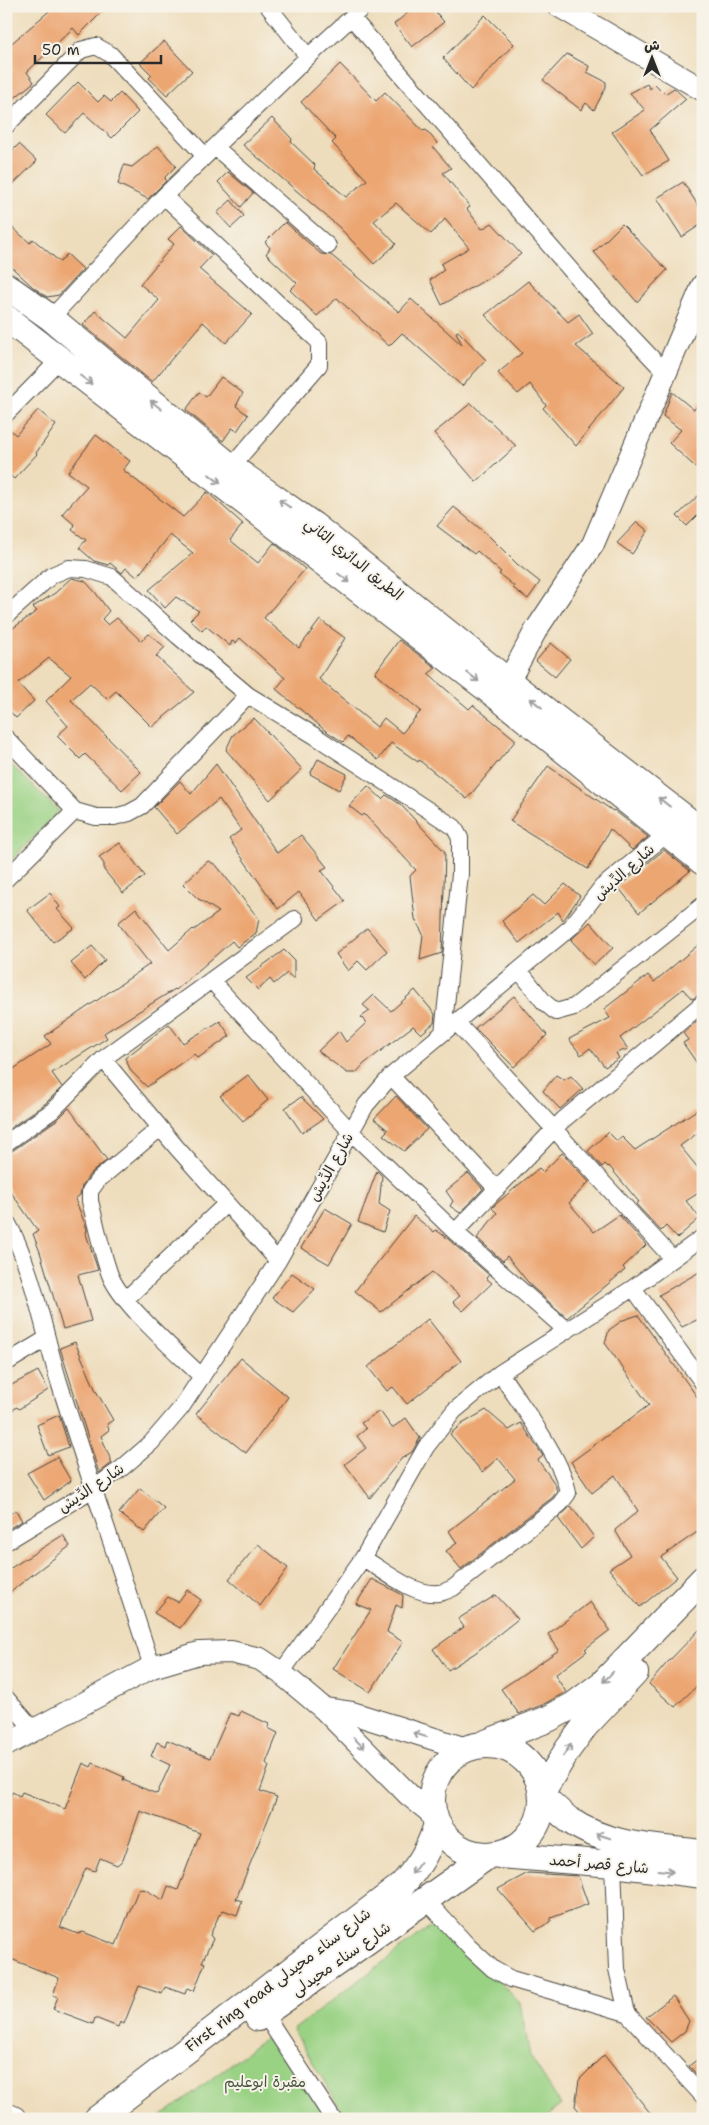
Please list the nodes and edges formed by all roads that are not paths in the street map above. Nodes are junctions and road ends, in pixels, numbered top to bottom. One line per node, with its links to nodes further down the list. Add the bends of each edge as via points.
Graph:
1 (268, 6): 5 (street)
2 (364, 6): 4 (street)
3 (559, 6): 6 (street)
4 (352, 18): 5 (street); 16 (street, via 582,284)
5 (308, 57): 8 (street)
6 (700, 91)
7 (6, 126): 8 (street, via 81,50 96,46 110,54)
8 (210, 152): 9 (street); 10 (street)
9 (164, 196): 14 (street); 18 (street, via 319,342 319,365)
10 (328, 246)
11 (703, 285): 16 (street)
12 (6, 286): 14 (main road, الطريق الدائري الثاني)
13 (6, 318): 15 (main road, الطريق الدائري الثاني)
14 (51, 318): 18 (main road, الطريق الدائري الثاني, one-way to 14)
15 (59, 360): 17 (street); 20 (main road, الطريق الدائري الثاني, one-way to 20)
16 (665, 372): 20 (street, via 593,544 536,630)
17 (6, 414)
18 (231, 467): 20 (main road, الطريق الدائري الثاني, one-way to 18, via 313,525)
19 (6, 616): 21 (street, via 52,576 69,568 100,573 112,577)
20 (504, 690): 24 (main road, الطريق الدائري الثاني, one-way to 20); 25 (main road, الطريق الدائري الثاني)
21 (248, 695): 23 (street, via 142,806 114,817); 34 (street, via 454,827 457,832 460,838 460,874)
22 (6, 738): 23 (street)
23 (75, 811): 27 (street)
24 (700, 824): 25 (street, شارع الدِّيسْ)
25 (667, 834): 26 (main road, الطريق الدائري الثاني); 30 (street, شارع الدِّيسْ, via 602,887 570,927)
26 (703, 862)
27 (6, 879)
28 (703, 905): 30 (street, via 574,1007 556,1012)
29 (295, 919): 31 (street)
30 (518, 970): 33 (street, شارع الدِّيسْ)
31 (211, 980): 35 (street); 39 (street)
32 (703, 1003): 38 (street)
33 (456, 1022): 34 (street, شارع الدِّيسْ); 38 (street)
34 (443, 1034): 36 (street, شارع الدِّيسْ)
35 (103, 1059): 37 (street); 40 (street, via 52,1111)
36 (391, 1076): 39 (street, شارع الدِّيسْ, via 366,1105); 41 (street)
37 (160, 1128): 42 (street); 49 (street, via 90,1190 90,1201 110,1275)
38 (555, 1129): 41 (street); 46 (street)
39 (351, 1132): 44 (street); 47 (street, شارع الدِّيسْ)
40 (6, 1143)
41 (497, 1189): 44 (street)
42 (226, 1204): 47 (street); 49 (street)
43 (6, 1220): 51 (street, via 28,1273)
44 (455, 1232): 50 (street)
45 (703, 1237): 46 (street)
46 (672, 1258): 48 (street)
47 (278, 1261): 54 (street, شارع الدِّيسْ)
48 (633, 1288): 50 (street); 55 (street)
49 (126, 1299): 54 (street)
50 (566, 1330): 53 (street)
51 (46, 1339): 52 (street); 56 (street)
52 (6, 1363)
53 (500, 1373): 58 (street, via 454,1411 426,1447); 58 (street, via 566,1479 568,1493 560,1504 453,1588 439,1594 412,1588)
54 (202, 1376): 56 (street, شارع الدِّيسْ, via 181,1408 151,1443)
55 (703, 1383)
56 (93, 1489): 57 (street, شارع الدِّيسْ); 61 (street)
57 (6, 1542)
58 (363, 1558): 62 (street)
59 (703, 1579): 67 (main road, one-way to 67, via 602,1684 574,1705 548,1719)
60 (703, 1599): 68 (main road, one-way to 60, via 568,1748 585,1726)
61 (152, 1667): 62 (street, via 199,1653 230,1652 260,1660); 65 (street)
62 (281, 1673): 64 (street)
63 (6, 1698): 65 (street)
64 (324, 1709): 67 (street, one-way to 64, via 352,1713); 69 (street, one-way to 69)
65 (34, 1730): 66 (street)
66 (6, 1745)
67 (472, 1748): 68 (main road, via 496,1746 515,1752 536,1773); 69 (main road, via 447,1762 440,1771 432,1792)
68 (542, 1794): 70 (main road, شارع قصر أحمد, one-way to 68, via 628,1844 592,1833 569,1820); 71 (main road, via 540,1817 530,1835 515,1848)
69 (435, 1819): 71 (main road, via 446,1837 458,1847 468,1852); 79 (main road, First ring road شارع سناء محيدلى, one-way to 79, via 429,1848 402,1885)
70 (703, 1853)
71 (492, 1855): 72 (main road, شارع قصر أحمد); 74 (main road, شارع سناء محيدلى)
72 (613, 1864): 73 (main road, شارع قصر أحمد, one-way to 73); 76 (street, via 617,1969)
73 (703, 1876)
74 (426, 1900): 75 (main road, شارع سناء محيدلى); 76 (street, via 493,1969 511,1979)
75 (264, 2013): 79 (main road, شارع سناء محيدلى); 81 (street)
76 (626, 2013): 77 (street)
77 (703, 2096)
78 (6, 2116): 80 (main road)
79 (103, 2117)
80 (13, 2119)
81 (333, 2119)

